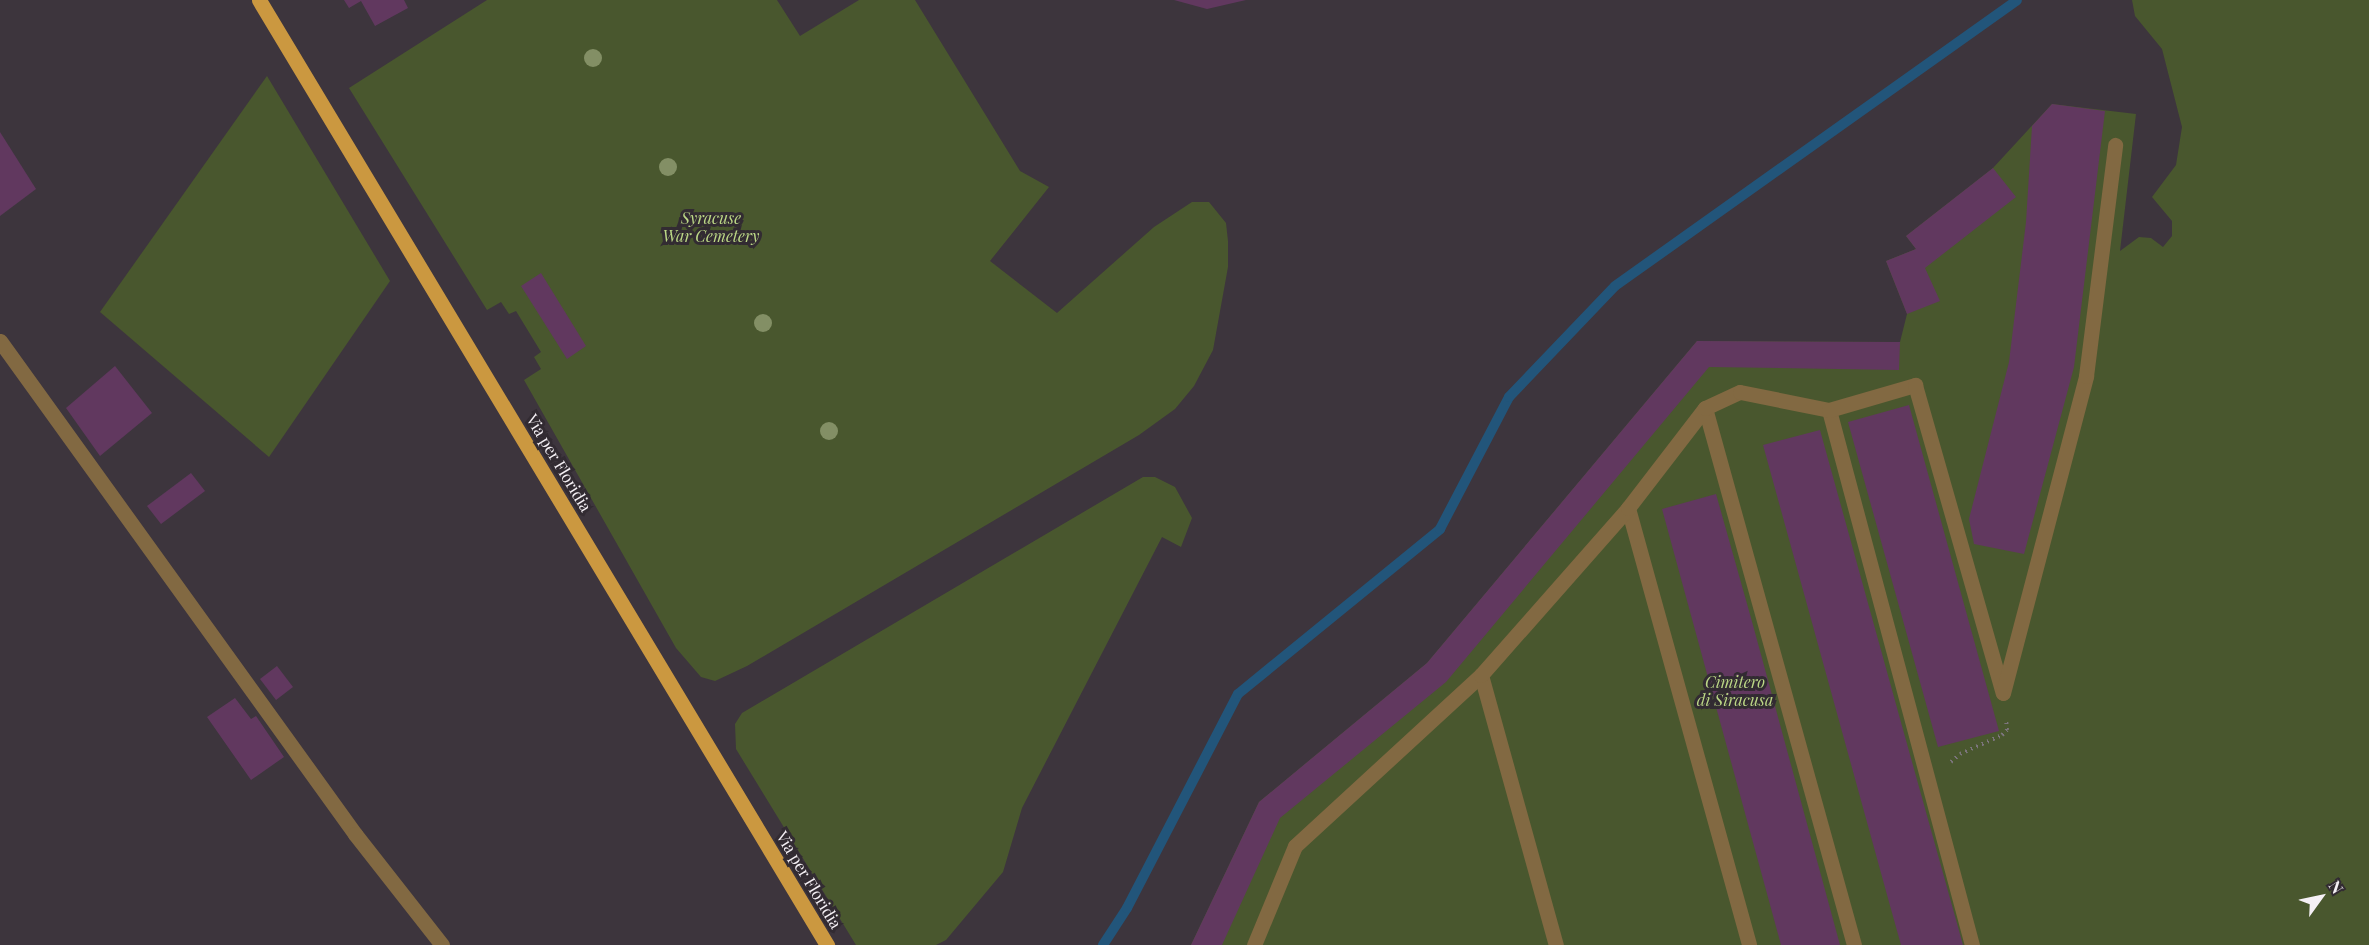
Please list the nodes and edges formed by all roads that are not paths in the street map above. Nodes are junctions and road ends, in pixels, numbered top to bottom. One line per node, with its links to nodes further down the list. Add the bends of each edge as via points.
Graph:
1 (259, 0): 9 (main road, Via per Floridia)
2 (2115, 145): 5 (street, via 2086,376 2003,693 1916,385)
3 (0, 341): 8 (street, via 279,729)
4 (1705, 408): 5 (street, via 1740,392); 6 (street); 13 (street)
5 (1829, 410): 14 (street)
6 (1628, 508): 7 (street); 12 (street)
7 (1481, 675): 10 (street, via 1295,846); 11 (street)
8 (442, 945)
9 (828, 945)
10 (1254, 945)
11 (1556, 945)
12 (1749, 945)
13 (1854, 945)
14 (1972, 945)

